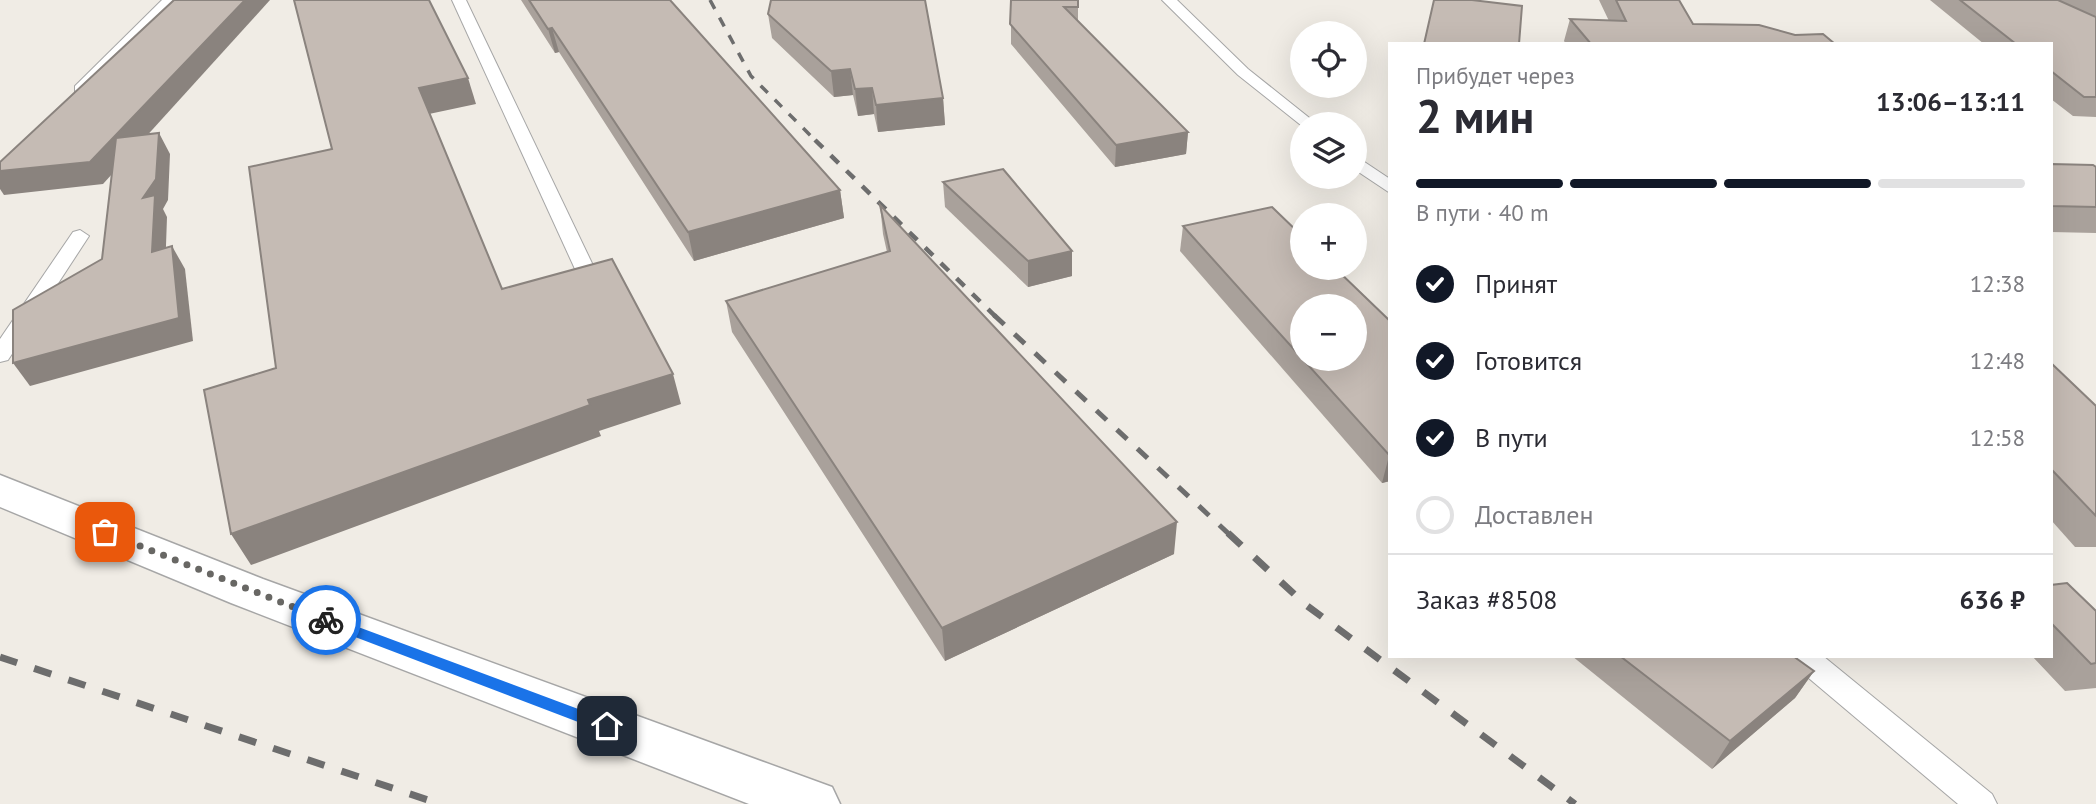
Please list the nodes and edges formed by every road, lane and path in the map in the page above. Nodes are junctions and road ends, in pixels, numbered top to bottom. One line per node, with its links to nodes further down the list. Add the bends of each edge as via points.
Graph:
1 (170, 0): 4 (lane)
2 (459, 0): 9 (lane)
3 (1169, 0): 5 (lane, via 1243,72)
4 (65, 104)
5 (1294, 112)
6 (1367, 170): 7 (lane)
7 (1388, 186)
8 (80, 236): 10 (lane)
9 (590, 280)
10 (0, 355)
11 (0, 490): 13 (street, via 247,591)
12 (1804, 658): 14 (lane)
13 (813, 804)
14 (1981, 804)

